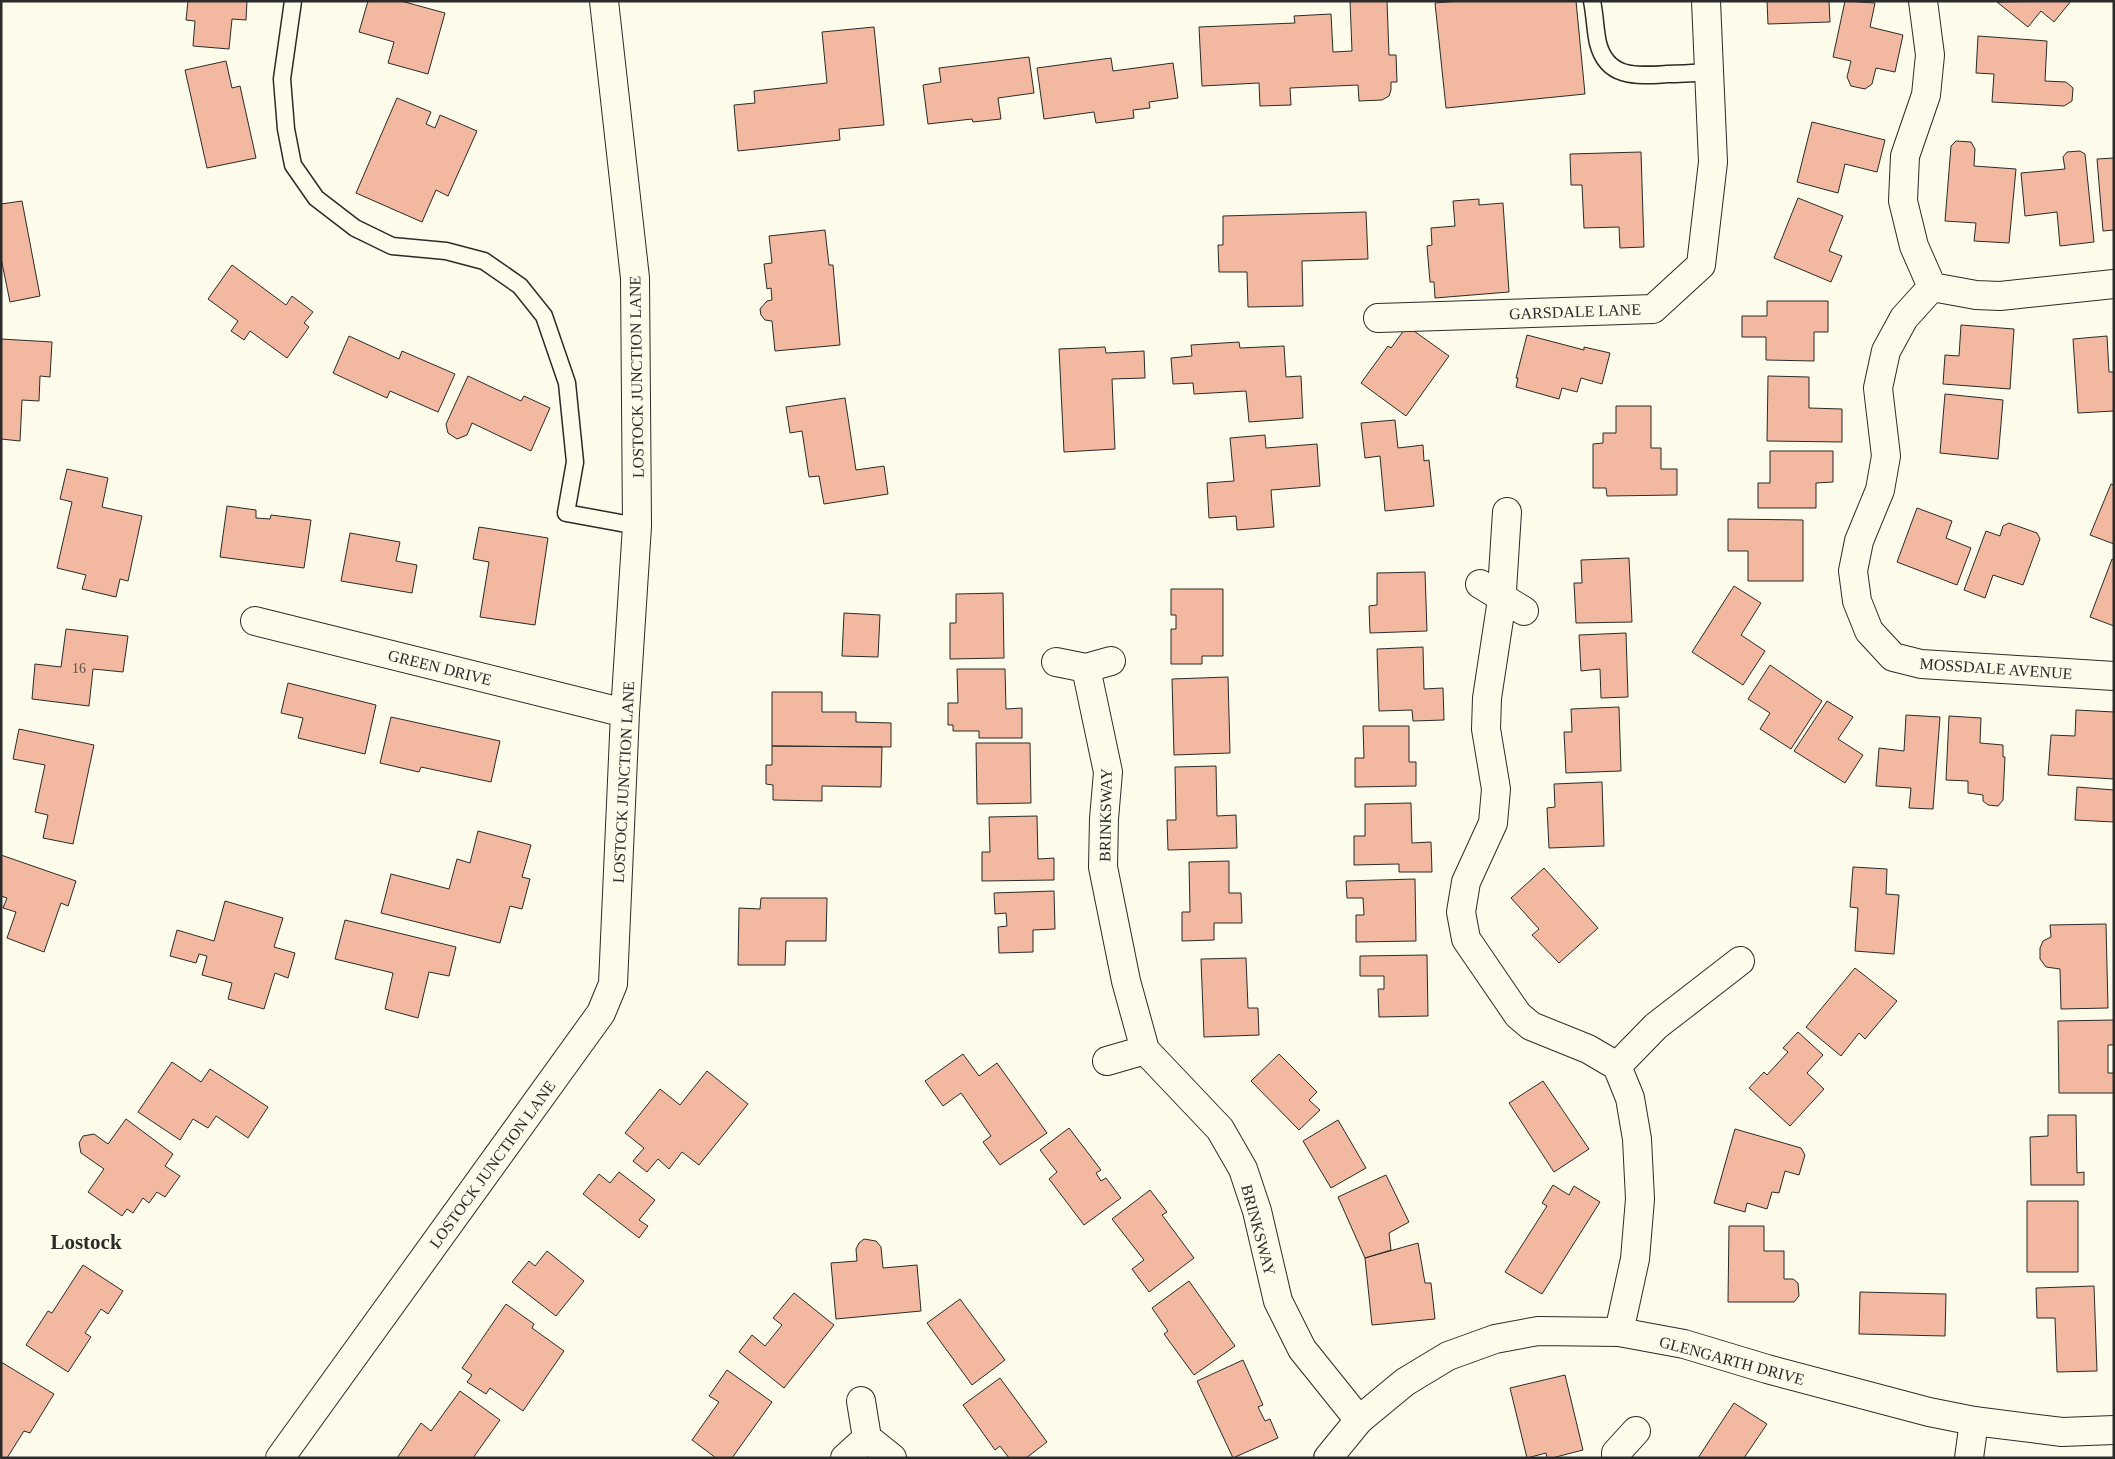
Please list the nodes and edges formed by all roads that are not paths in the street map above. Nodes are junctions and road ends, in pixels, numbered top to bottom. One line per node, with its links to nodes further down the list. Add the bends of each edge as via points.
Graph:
1 (293, 1): 11 (lane, via 282,79 293,165 316,198 355,228 392,246 446,250 484,260 520,286 544,316 567,384 575,462 566,513)
2 (604, 1): 11 (street, LOSTOCK JUNCTION LANE, via 635,278)
3 (1592, 1): 6 (lane, via 1598,45 1613,68 1644,76)
4 (1706, 1): 6 (street, GARSDALE LANE)
5 (1923, 1): 8 (street, via 1930,55 1926,95 1905,156 1903,201 1914,246)
6 (1709, 72): 9 (street, GARSDALE LANE, via 1713,162 1701,265 1653,309)
7 (2114, 284): 8 (street, via 2000,296)
8 (1932, 287): 16 (street, MOSSDALE AVENUE, via 1904,318 1886,351 1878,388 1886,456 1880,490 1859,540 1854,570 1857,600 1869,631 1893,657 1921,664)
9 (1378, 318)
10 (1506, 512): 12 (street)
11 (637, 526): 17 (street, LOSTOCK JUNCTION LANE)
12 (1490, 590): 13 (street); 21 (street, via 1486,729 1496,789 1492,824 1466,882 1461,912 1466,939 1518,1015 1531,1026 1588,1049)
13 (1524, 610)
14 (255, 621): 17 (street, GREEN DRIVE)
15 (1056, 662): 19 (street, BRINKSWAY, via 1098,664 1108,772 1103,867 1126,981)
16 (2114, 676)
17 (625, 713): 29 (street, LOSTOCK JUNCTION LANE, via 613,984 601,1014)
18 (1740, 960): 21 (street, via 1656,1026)
19 (1145, 1050): 20 (street); 24 (street, BRINKSWAY, via 1220,1129 1243,1169 1257,1211 1278,1300 1302,1349)
20 (1107, 1060)
21 (1617, 1066): 22 (street, via 1630,1098 1637,1139 1640,1199 1635,1259)
22 (1619, 1332): 24 (street, GLENGARTH DRIVE, via 1538,1331 1495,1339 1448,1356 1405,1382); 25 (street, GLENGARTH DRIVE, via 1684,1344 1920,1410)
23 (861, 1400): 28 (street)
24 (1359, 1420): 32 (street, GLENGARTH DRIVE)
25 (1974, 1421): 27 (street, GLENGARTH DRIVE, via 2062,1432); 34 (street)
26 (1636, 1430): 33 (street)
27 (2114, 1430)
28 (867, 1438): 30 (street); 31 (street)
29 (280, 1458)
30 (845, 1458)
31 (892, 1458)
32 (1328, 1458)
33 (1616, 1458)
34 (1969, 1458)

